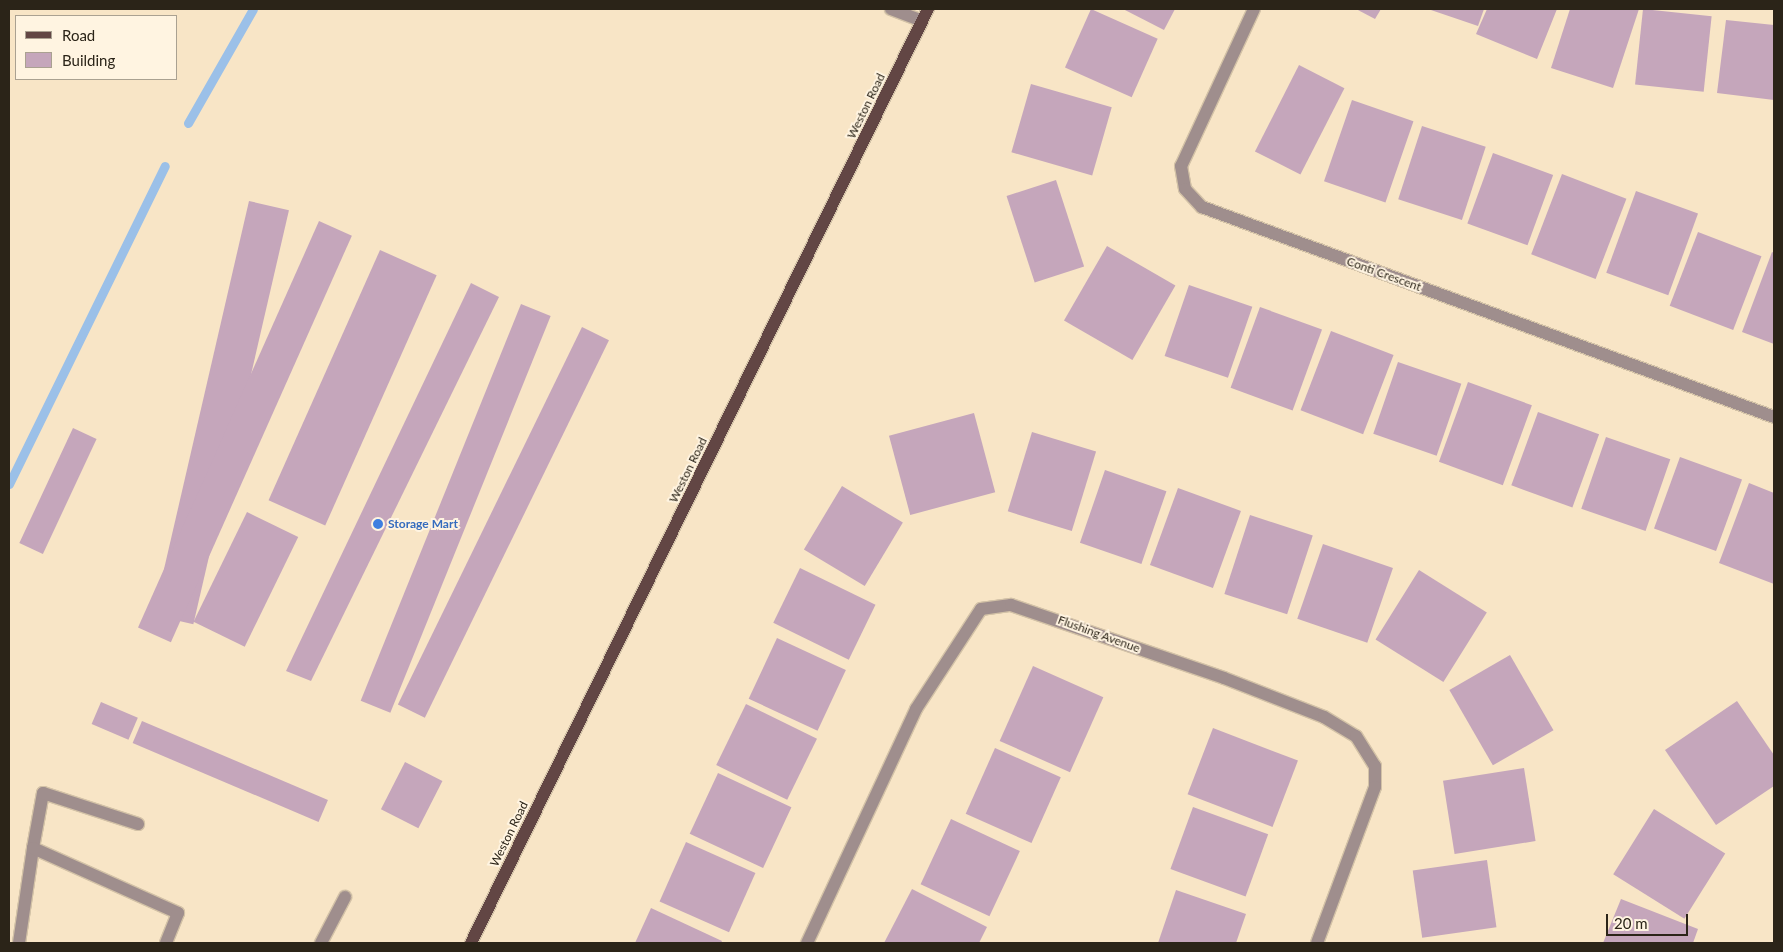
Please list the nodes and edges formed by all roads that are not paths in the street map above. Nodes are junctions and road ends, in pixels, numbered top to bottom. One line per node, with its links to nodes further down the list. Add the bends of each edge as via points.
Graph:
1 (890, 9): 4 (street)
2 (928, 9): 4 (main road, Weston Road)
3 (1254, 9): 5 (street, Conti Crescent, via 1181,166 1185,189 1202,207)
4 (922, 21): 12 (main road, Weston Road)
5 (1774, 417)
6 (138, 824): 7 (street, via 43,793)
7 (33, 848): 9 (street); 10 (street, via 178,913)
8 (345, 897): 11 (street)
9 (19, 943)
10 (166, 943)
11 (321, 943)
12 (471, 943)
13 (808, 943): 14 (street, Flushing Avenue, via 916,710 982,609 1010,605 1224,678 1324,717 1356,736 1375,766 1375,787)
14 (1317, 943)

